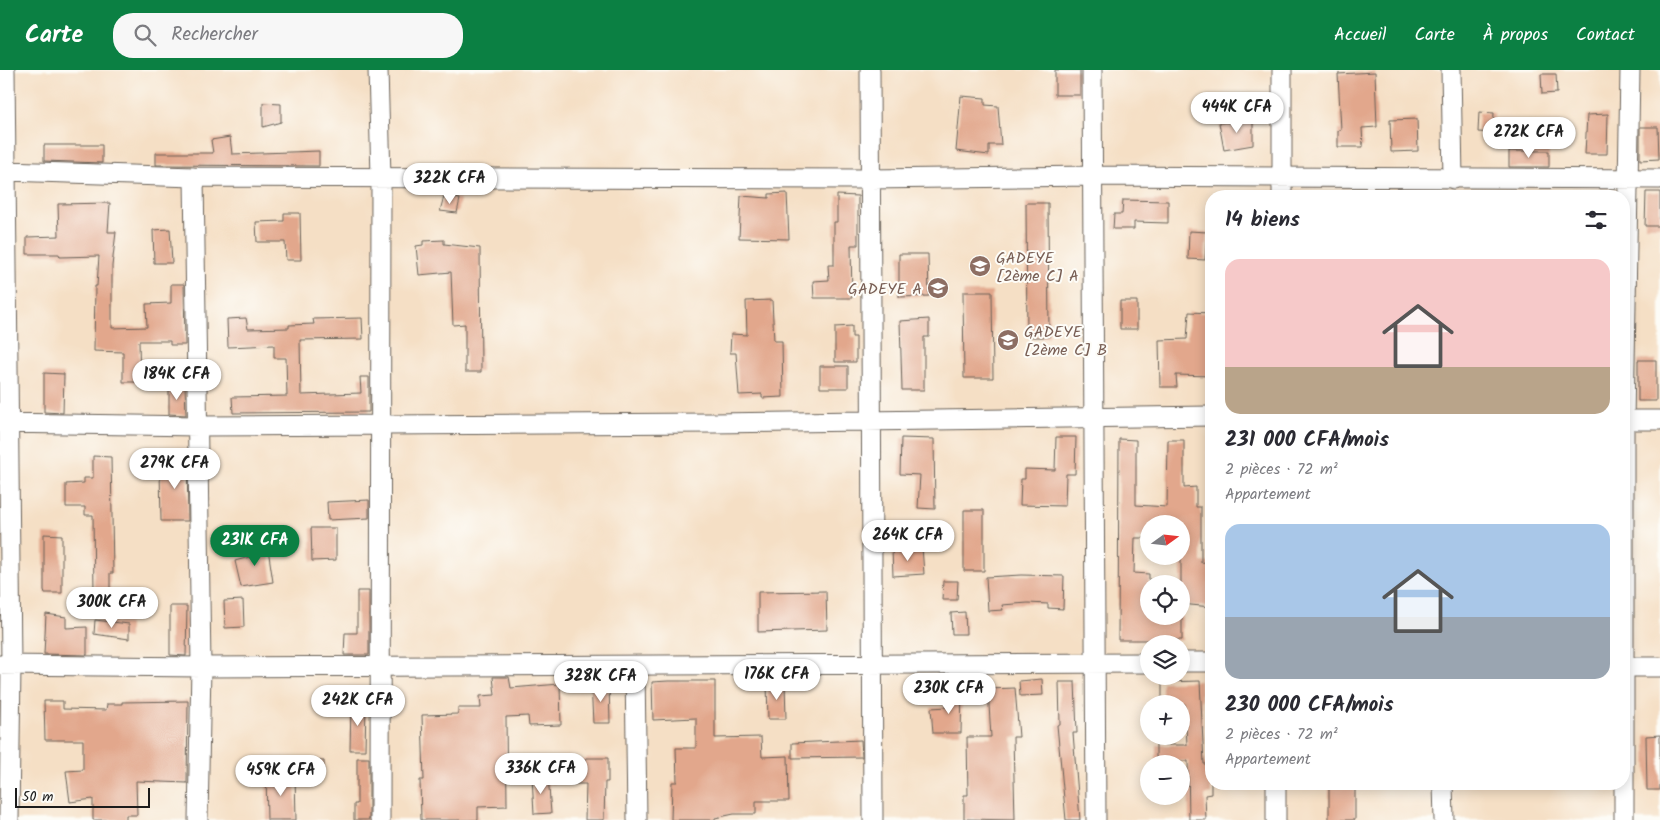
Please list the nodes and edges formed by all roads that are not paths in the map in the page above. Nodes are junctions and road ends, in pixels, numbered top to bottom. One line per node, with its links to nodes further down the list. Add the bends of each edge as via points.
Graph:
1 (5, 70): 8 (street)
2 (378, 70): 11 (street)
3 (870, 70): 13 (street)
4 (1092, 70): 9 (street)
5 (1282, 70): 12 (street)
6 (1451, 70): 14 (street)
7 (1630, 70): 16 (street)
8 (6, 171): 10 (street); 24 (street)
9 (1093, 176): 12 (street); 13 (street); 20 (street)
10 (194, 177): 11 (street); 26 (street)
11 (381, 177): 13 (street); 25 (street)
12 (1282, 177): 14 (street); 17 (street)
13 (870, 179): 23 (street)
14 (1453, 179): 16 (street)
15 (1660, 180): 16 (street)
16 (1629, 181): 18 (street)
17 (1282, 190)
18 (1629, 190)
19 (1205, 416): 20 (street)
20 (1094, 418): 23 (street); 30 (street)
21 (1630, 420): 22 (street)
22 (1660, 420)
23 (871, 421): 25 (street); 33 (street)
24 (4, 423): 26 (street); 31 (street)
25 (379, 425): 26 (street); 32 (street)
26 (198, 426): 36 (street)
27 (1140, 662): 30 (street)
28 (1190, 662): 29 (street)
29 (1205, 662)
30 (1096, 663): 33 (street); 46 (street)
31 (6, 665): 36 (street); 41 (street)
32 (379, 665): 34 (street); 36 (street); 43 (street)
33 (872, 665): 34 (street); 45 (street)
34 (635, 666): 44 (street)
35 (1630, 666): 37 (street)
36 (201, 667): 42 (street)
37 (1660, 667)
38 (1276, 790): 47 (street)
39 (1443, 790): 48 (street)
40 (1624, 790): 49 (street)
41 (9, 820)
42 (198, 820)
43 (380, 820)
44 (636, 820)
45 (873, 820)
46 (1096, 820)
47 (1276, 820)
48 (1444, 820)
49 (1624, 820)

